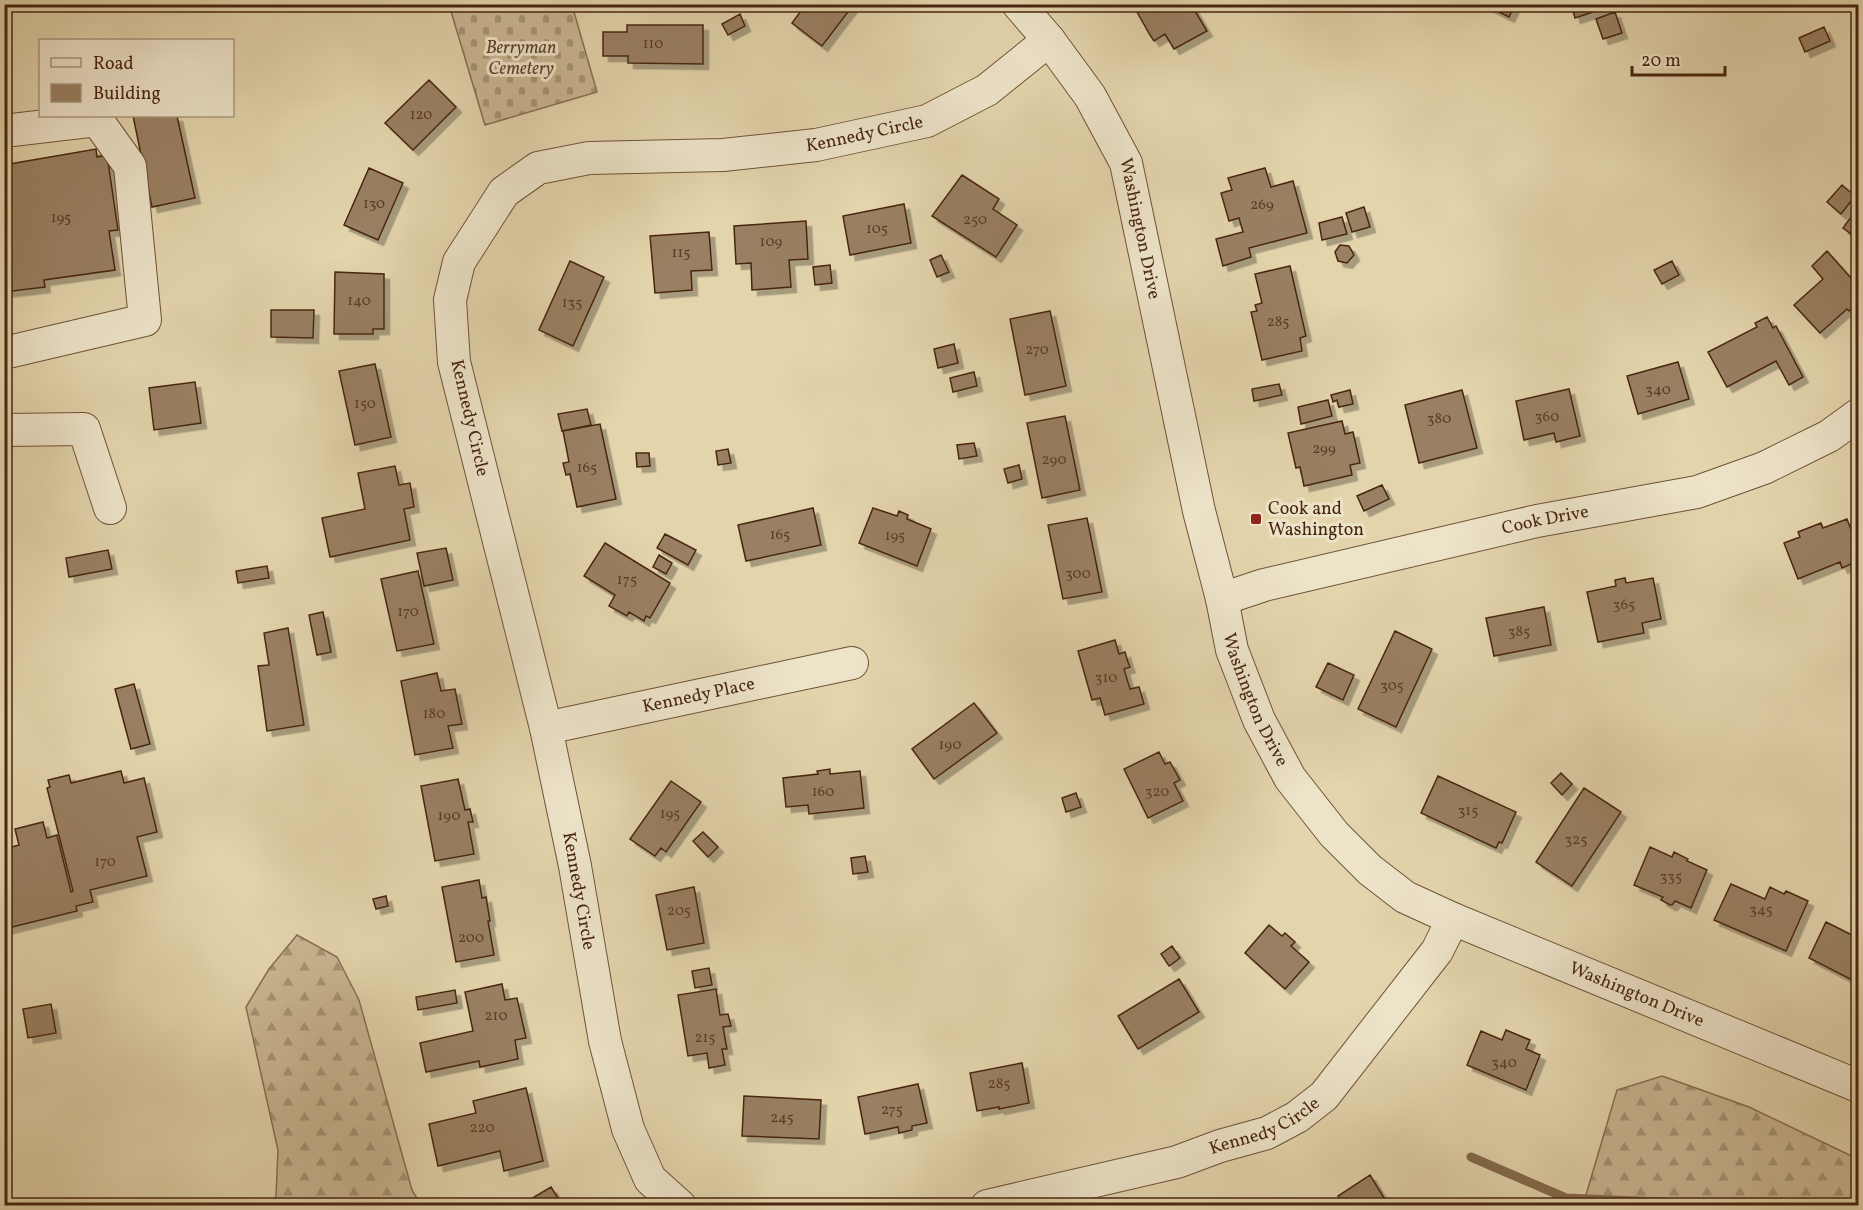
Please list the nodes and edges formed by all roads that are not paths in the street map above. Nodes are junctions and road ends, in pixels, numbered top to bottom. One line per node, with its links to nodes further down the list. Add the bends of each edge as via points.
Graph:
1 (1017, 4): 2 (street, Washington Drive)
2 (1049, 40): 8 (street, Washington Drive, via 1090,96 1126,163 1199,511); 10 (street, Kennedy Circle, via 987,90 927,121 816,145 723,155 589,158 538,168 504,192 459,262 450,300 454,362)
3 (4, 131): 4 (street, via 97,120 130,166 145,320)
4 (4, 353)
5 (1858, 415): 8 (street, Cook Drive, via 1829,436 1764,468 1697,492 1537,521 1264,585)
6 (4, 430): 7 (street, via 84,429)
7 (110, 508)
8 (1222, 599): 11 (street, Washington Drive, via 1232,650 1258,720 1290,778 1334,834 1370,870 1405,897)
9 (852, 663): 10 (street, Kennedy Place)
10 (546, 728): 13 (street, Kennedy Circle, via 604,1041 628,1129 650,1179)
11 (1453, 919): 12 (street, Washington Drive); 14 (street, Kennedy Circle, via 1437,951 1324,1096 1297,1117 1267,1133 1177,1162)
12 (1858, 1086)
13 (680, 1206)
14 (987, 1206)

